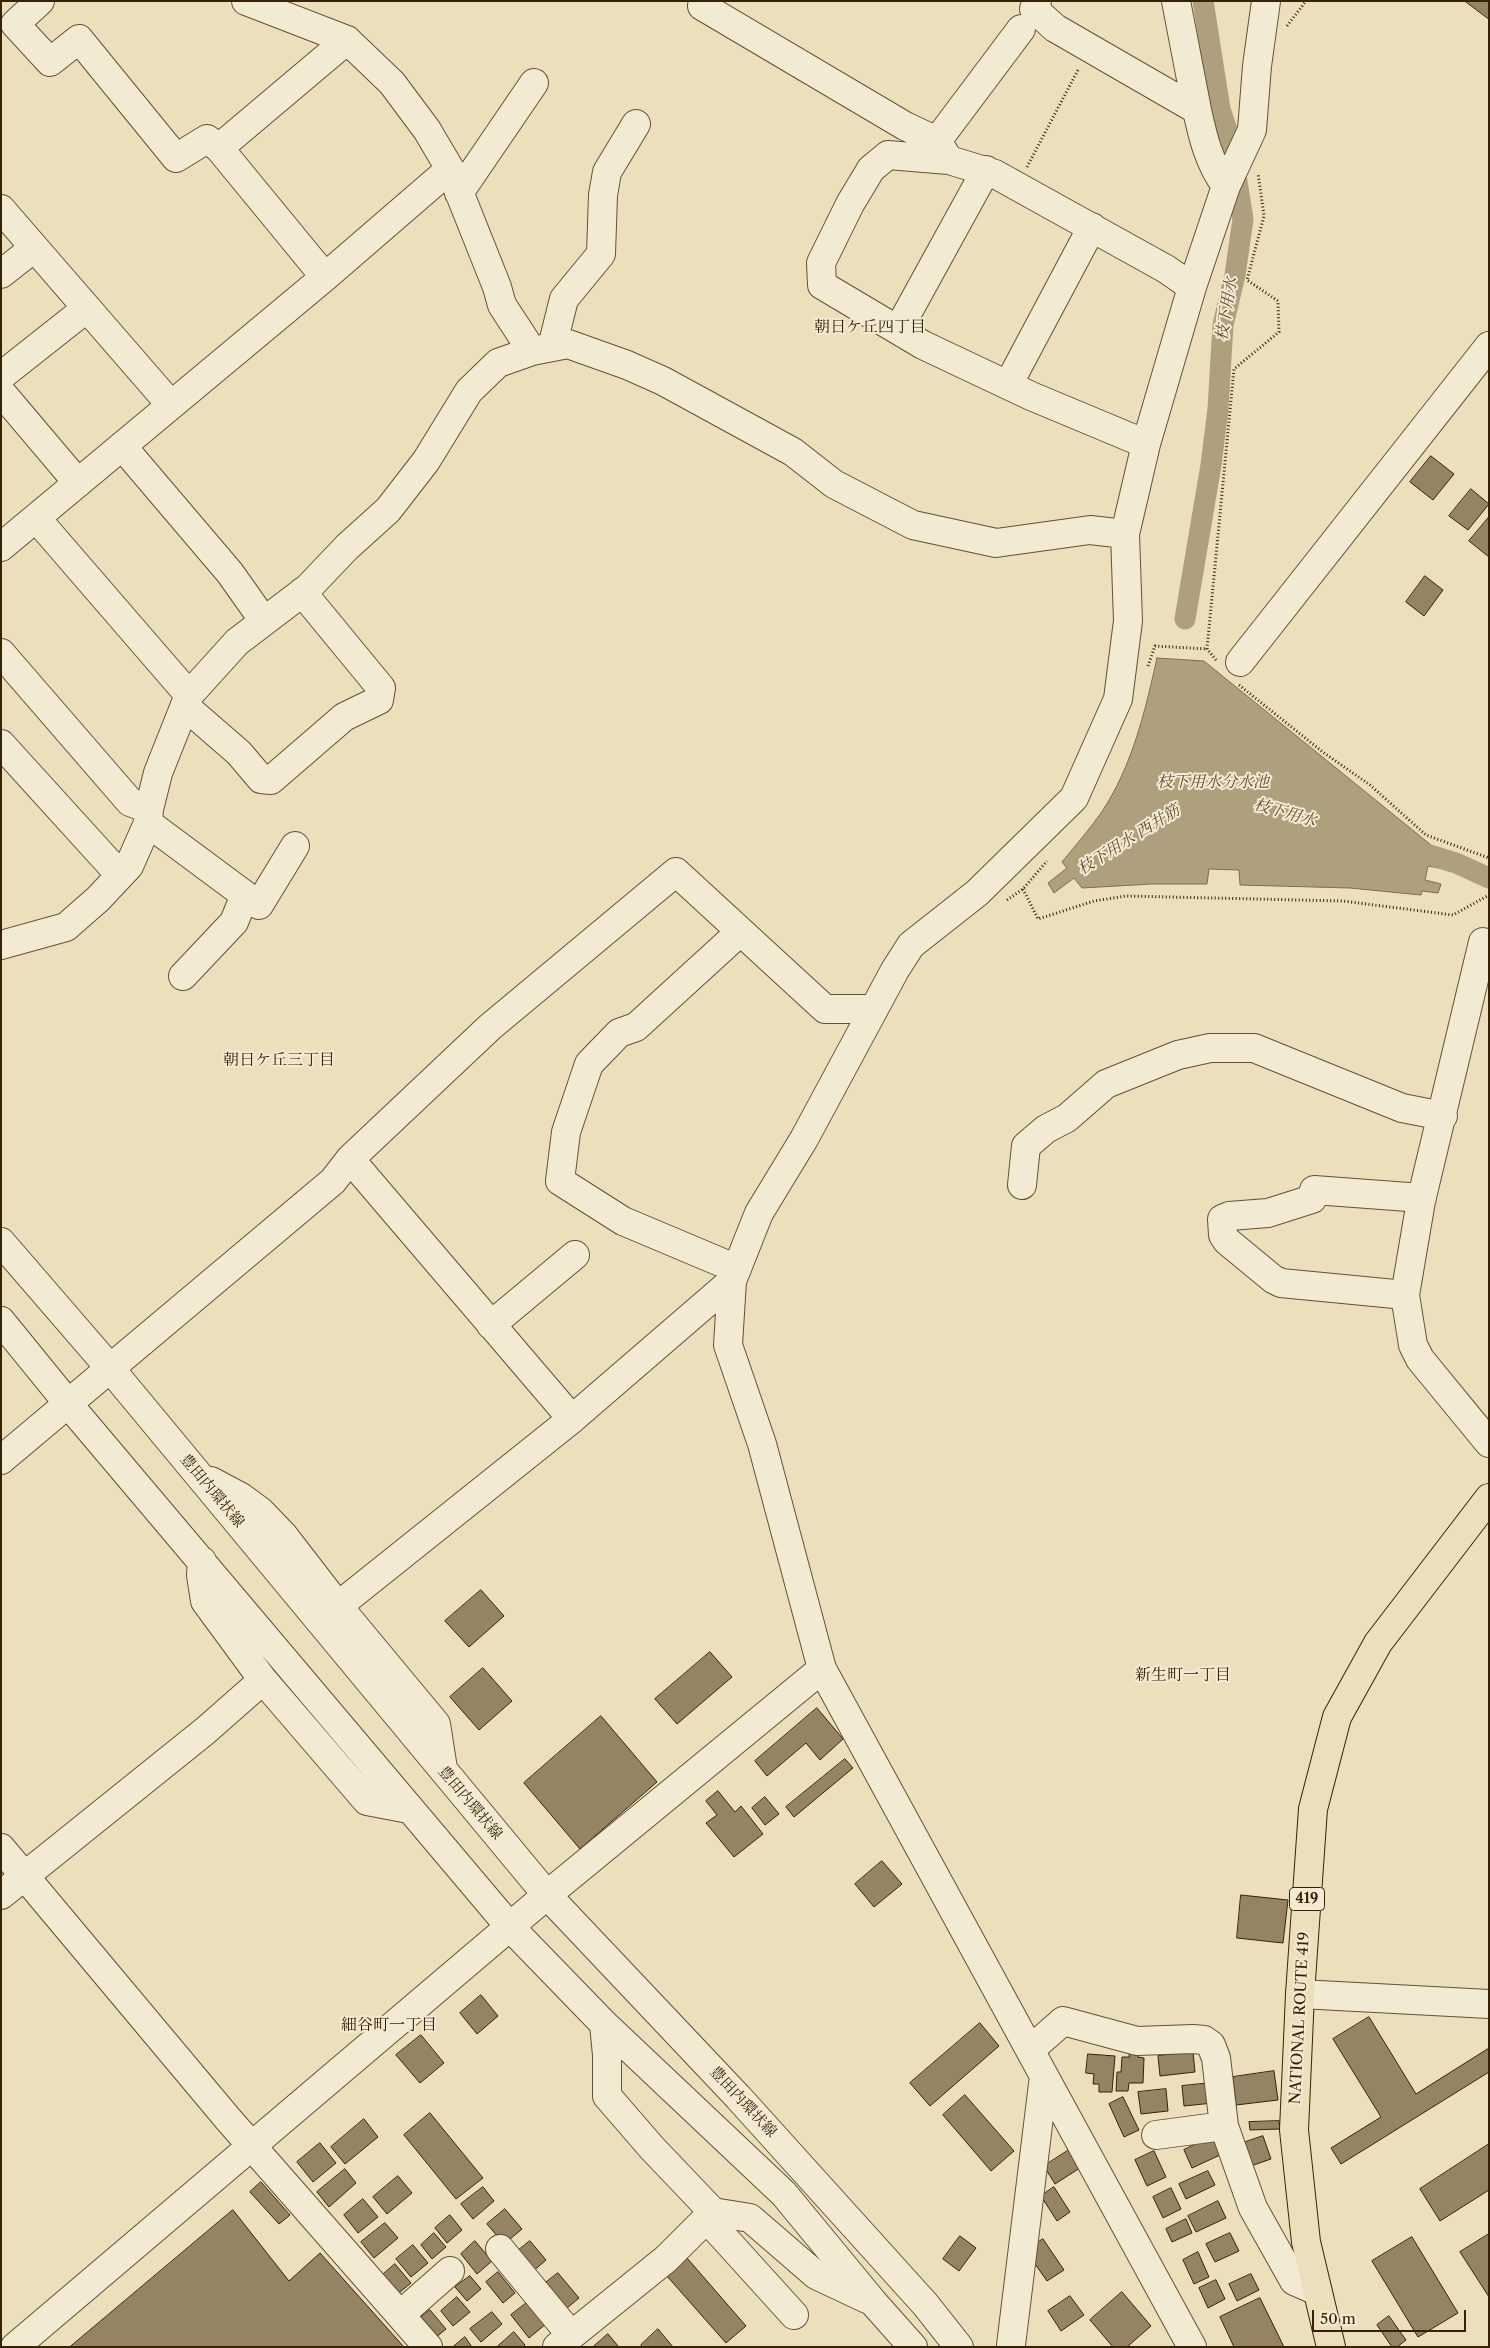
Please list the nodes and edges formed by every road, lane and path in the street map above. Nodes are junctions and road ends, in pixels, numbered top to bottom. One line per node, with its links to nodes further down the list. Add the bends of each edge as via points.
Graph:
1 (40, 1): 7 (street)
2 (246, 1): 9 (street)
3 (1037, 1): 10 (street, via 1034,9 1055,28)
4 (1176, 1): 12 (street)
5 (1266, 1): 19 (street, via 1252,130)
6 (702, 6): 15 (street)
7 (8, 22): 14 (street, via 50,62 79,39 176,158 207,139)
8 (1021, 29): 15 (street)
9 (347, 40): 14 (street); 18 (street, via 392,83 427,130)
10 (1090, 48): 12 (street); 20 (path)
11 (534, 83): 18 (street)
12 (1197, 110): 19 (street, via 1214,170)
13 (636, 124): 30 (street, via 607,172 601,254 564,298)
14 (219, 148): 25 (street)
15 (943, 150): 17 (street); 28 (street, via 888,155 871,169 820,263 822,285)
16 (1257, 168): 43 (path, via 1264,216 1247,280 1278,301 1279,332 1234,369)
17 (986, 170): 20 (street); 28 (street)
18 (455, 181): 25 (street); 30 (street, via 502,306)
19 (1228, 182): 26 (street)
20 (1017, 186): 22 (street)
21 (1, 208): 23 (street)
22 (1092, 227): 26 (street); 32 (street)
23 (34, 248): 24 (street); 27 (street)
24 (1, 274)
25 (325, 277): 34 (street)
26 (1192, 287): 35 (street)
27 (87, 308): 31 (street); 34 (street)
28 (898, 330): 32 (street)
29 (1489, 346): 45 (street)
30 (542, 349): 39 (street, via 568,344 663,381 793,452 834,484 913,525 996,543 1090,530); 41 (street, via 498,363 469,391 426,461 388,510)
31 (1, 376)
32 (1008, 385): 35 (street)
33 (1, 392): 37 (street)
34 (171, 405): 36 (street)
35 (1146, 444): 39 (street)
36 (122, 446): 37 (street); 42 (street, via 230,573)
37 (78, 483): 38 (street)
38 (36, 518): 40 (street); 47 (street)
39 (1125, 534): 62 (street, via 1128,621 1118,699 1074,798 977,893 911,945)
40 (1, 547)
41 (302, 592): 42 (street); 47 (street, via 381,688 379,700 344,717 271,780 261,779)
42 (264, 621): 47 (street, via 237,642)
43 (1206, 649): 45 (path); 46 (path, via 1155,646)
44 (1, 653): 49 (street, via 130,802)
45 (1231, 668): 52 (path, via 1324,753 1370,785 1426,835)
46 (1145, 673)
47 (188, 701): 49 (street, via 158,774)
48 (1, 744): 53 (street)
49 (148, 816): 53 (street, via 129,866); 56 (street)
50 (295, 846): 56 (street)
51 (1052, 854): 54 (path)
52 (1489, 858)
53 (120, 875): 60 (street, via 66,927)
54 (1023, 889): 55 (path, via 1038,919 1094,901 1126,896 1343,901 1453,916); 57 (path)
55 (1489, 895)
56 (258, 905): 61 (street, via 234,922)
57 (998, 906)
58 (740, 932): 62 (street, via 825,1009); 64 (street, via 676,872 490,1027); 69 (street, via 636,1027 619,1033 589,1064 566,1132 560,1181 623,1221)
59 (1483, 942): 63 (street)
60 (1, 945)
61 (182, 976)
62 (874, 1009): 69 (street, via 804,1139 759,1212)
63 (1443, 1116): 65 (street, via 1402,1108 1254,1048 1210,1048 1178,1055 1106,1084 1026,1146); 66 (street)
64 (350, 1160): 72 (street); 73 (street, via 333,1181)
65 (1022, 1185)
66 (1422, 1198): 70 (street); 70 (street, via 1314,1190 1312,1199 1268,1213 1222,1219 1223,1235 1227,1241 1281,1283)
67 (1, 1242): 73 (street, 豊田内環状線)
68 (575, 1255): 72 (street)
69 (735, 1275): 75 (street); 82 (street, via 728,1345 762,1444)
70 (1405, 1295): 76 (street, via 1412,1345)
71 (1, 1321): 74 (street)
72 (491, 1325): 75 (street)
73 (109, 1367): 74 (street); 78 (street, 豊田内環状線)
74 (69, 1405): 77 (street); 80 (street)
75 (572, 1419): 81 (street)
76 (1489, 1443)
77 (1, 1460)
78 (197, 1474): 81 (street, via 260,1511 284,1536); 84 (street, 豊田内環状線)
79 (1489, 1498): 91 (highway, NATIONAL ROUTE 419 / 419, via 1378,1643 1337,1717 1313,1809)
80 (202, 1561): 83 (street, via 205,1601); 85 (street)
81 (338, 1606): 84 (street, via 436,1724)
82 (822, 1669): 89 (street); 94 (street)
83 (263, 1680): 85 (street, via 367,1801); 87 (street)
84 (443, 1770): 89 (street, 豊田内環状線)
85 (409, 1809): 90 (street)
86 (1, 1848): 87 (street)
87 (24, 1877): 88 (street); 98 (street)
88 (1, 1895)
89 (547, 1895): 90 (street); 111 (street, 豊田内環状線, via 738,2097 925,2304)
90 (510, 1927): 93 (street); 98 (street)
91 (1300, 1994): 92 (street); 102 (highway, NATIONAL ROUTE 419 / 419, via 1294,2130 1306,2242)
92 (1489, 2004)
93 (604, 2024): 99 (street, via 608,2055 607,2096); 103 (street, via 784,2194)
94 (1030, 2050): 95 (street); 96 (street, via 1063,2022 1137,2041 1204,2040 1211,2045 1216,2058)
95 (1044, 2076): 107 (street); 112 (street)
96 (1224, 2126): 97 (street); 102 (street, via 1254,2208 1294,2281)
97 (1156, 2135)
98 (253, 2145): 104 (street); 108 (street)
99 (710, 2215): 103 (street, via 750,2218 816,2274); 105 (street); 106 (street, via 666,2258)
100 (500, 2249): 106 (street)
101 (450, 2272): 104 (street)
102 (1317, 2291): 113 (highway, NATIONAL ROUTE 419 / 419)
103 (873, 2302): 110 (street)
104 (400, 2315): 109 (street)
105 (794, 2315)
106 (564, 2341)
107 (1017, 2346)
108 (15, 2347)
109 (428, 2347)
110 (913, 2347)
111 (959, 2347)
112 (1192, 2347)
113 (1330, 2347)

